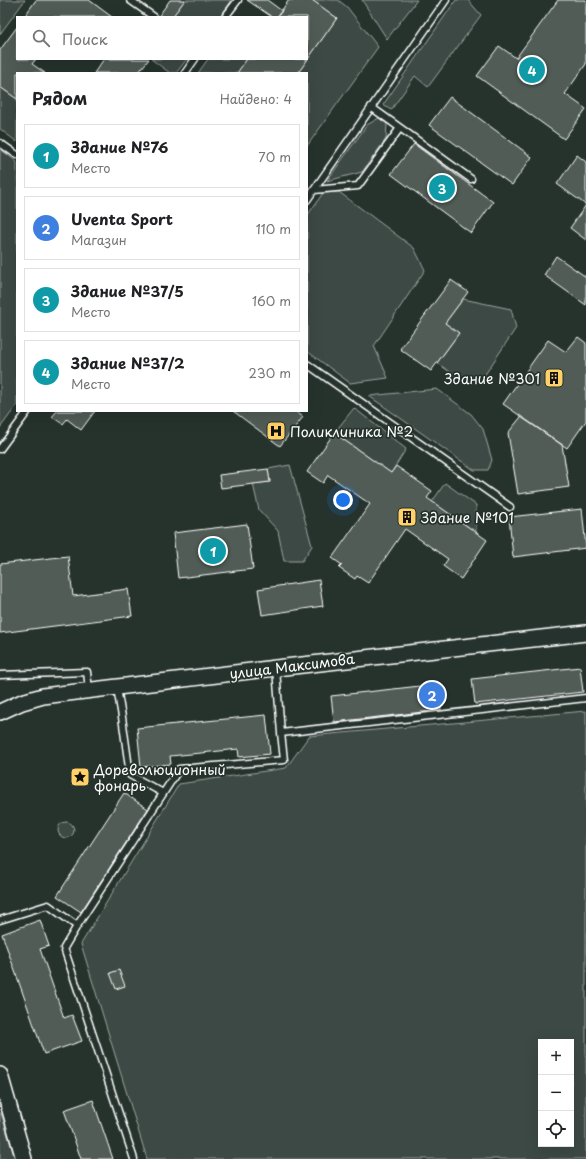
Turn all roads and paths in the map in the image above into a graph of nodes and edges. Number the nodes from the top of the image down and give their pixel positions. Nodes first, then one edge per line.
1 (130, 0) edge
2 (238, 0) edge
3 (446, 0) edge
4 (153, 16) edge
5 (227, 16) edge
6 (194, 60) edge
7 (186, 72) edge
8 (372, 107) junction
9 (400, 128) junction
10 (0, 142) edge
11 (16, 154) edge
12 (470, 179) dead end
13 (314, 190) junction
14 (308, 199) edge
15 (308, 365) edge
16 (27, 412) edge
17 (0, 449) edge
18 (510, 507) dead end
19 (586, 633) edge
20 (276, 668) junction
21 (0, 675) edge
22 (117, 688) junction
23 (89, 691) junction
24 (586, 698) edge
25 (0, 712) edge
26 (281, 733) junction
27 (163, 793) junction
28 (0, 920) edge
29 (77, 926) junction
30 (0, 1075) edge
31 (24, 1159) edge
32 (134, 1159) edge

1 - 4 lane
2 - 5 lane
3 - 8 lane
6 - 7 lane
8 - 9 lane
8 - 13 lane
9 - 12 lane
9 - 13 lane
10 - 11 lane
13 - 14 lane
15 - 18 lane
16 - 17 lane
19 - 20 street, улица Максимова
20 - 22 street, улица Максимова
20 - 26 lane
21 - 23 lane
22 - 23 street, улица Максимова
22 - 27 lane
23 - 25 street, улица Максимова
24 - 26 lane
26 - 27 lane
27 - 29 lane
28 - 29 lane
29 - 32 lane
30 - 31 street

